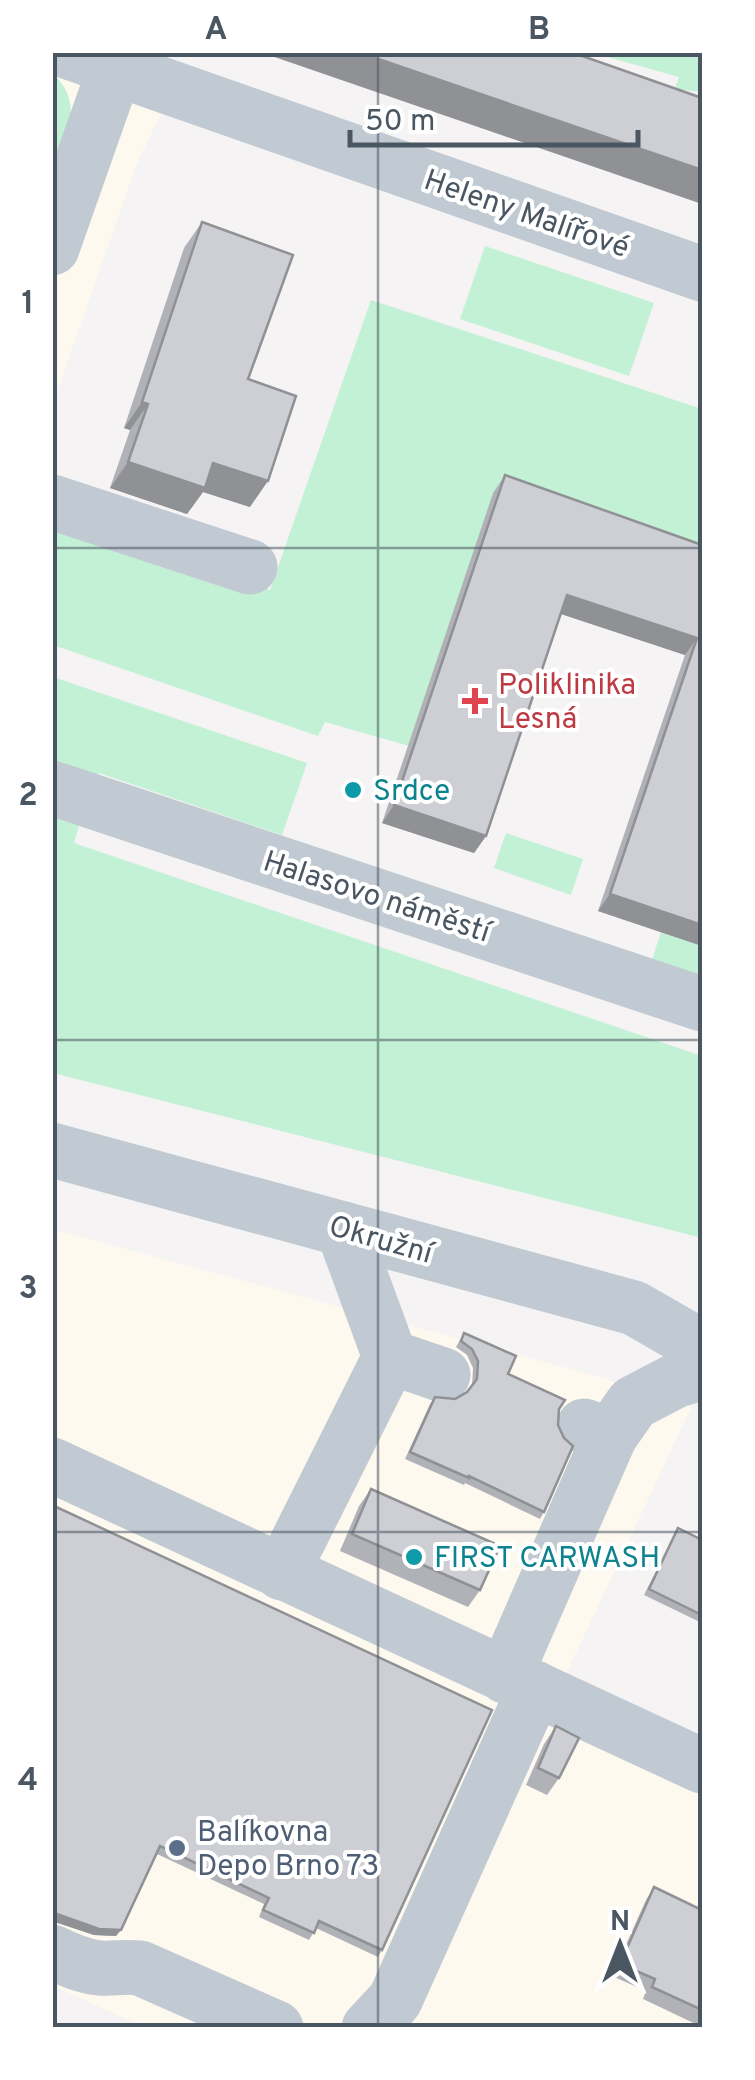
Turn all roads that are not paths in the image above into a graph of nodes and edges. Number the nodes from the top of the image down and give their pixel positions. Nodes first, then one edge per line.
1 (91, 61) edge
2 (55, 236) edge
3 (702, 274) edge
4 (52, 502) edge
5 (250, 567) dead end
6 (52, 788) edge
7 (702, 1004) edge
8 (52, 1150) edge
9 (343, 1228) junction
10 (634, 1308) junction
11 (702, 1315) edge
12 (702, 1346) edge
13 (390, 1358) junction
14 (702, 1374) edge
15 (443, 1375) dead end
16 (52, 1465) edge
17 (282, 1573) junction
18 (520, 1682) junction
19 (702, 1766) edge
20 (52, 1952) edge
21 (276, 2028) edge
22 (369, 2028) edge

1 - 2 street
1 - 3 street, Heleny Malířové
4 - 5 street
6 - 7 street, Halasovo náměstí
8 - 9 street, Okružní
9 - 10 street, Okružní
9 - 13 street
10 - 11 street
10 - 12 street, Okružní
13 - 15 street
13 - 17 street
14 - 18 street
16 - 17 street
17 - 18 street
18 - 19 street
18 - 22 street
20 - 21 street

